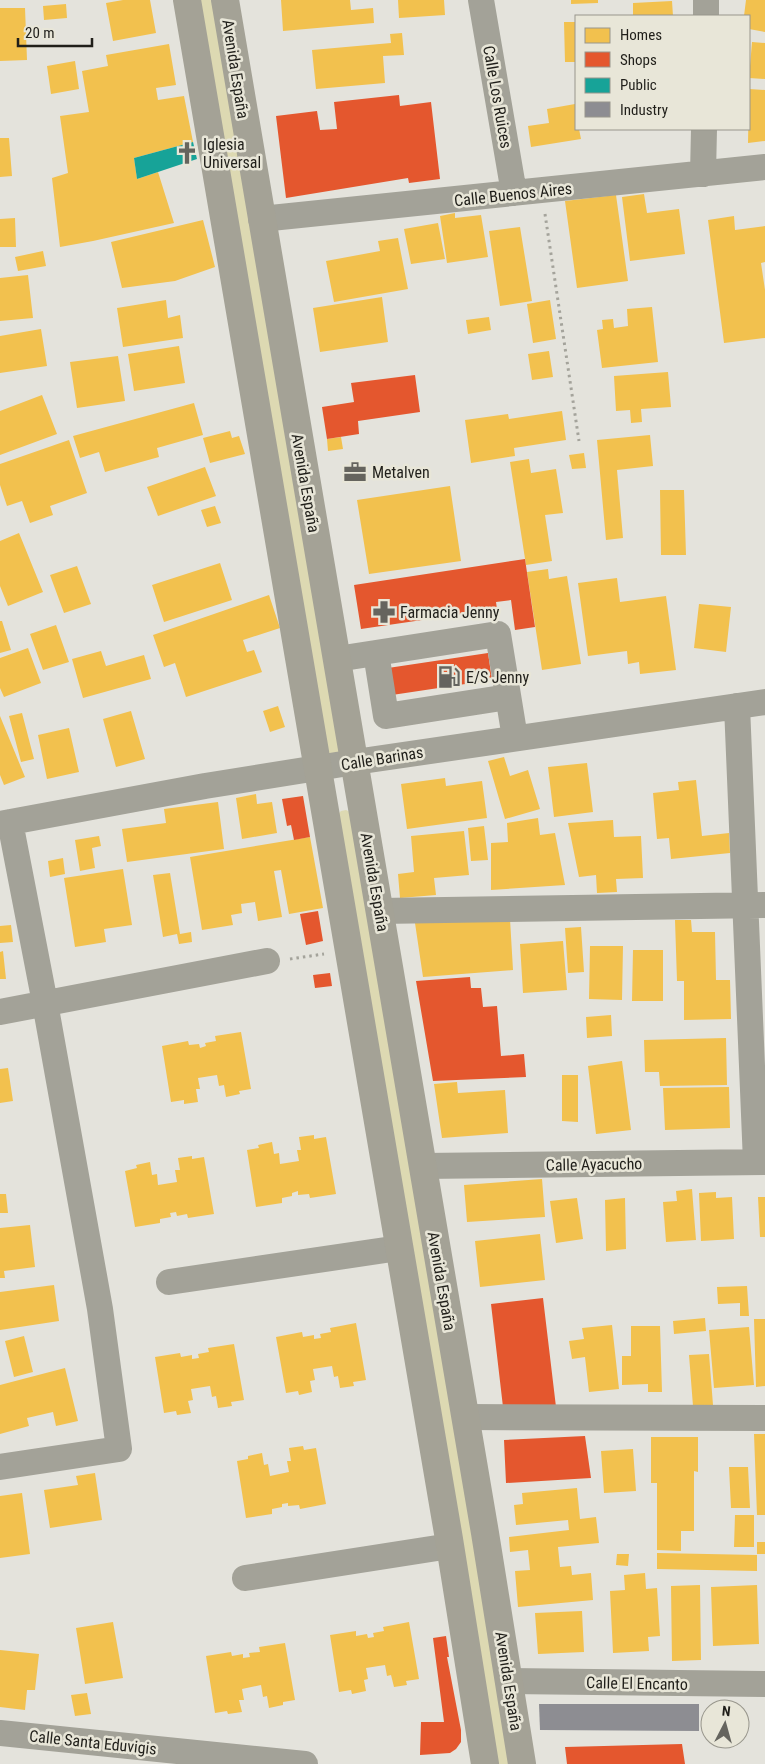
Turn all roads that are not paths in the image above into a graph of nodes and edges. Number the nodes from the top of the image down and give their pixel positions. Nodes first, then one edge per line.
1 (187, 0) edge
2 (224, 0) edge
3 (481, 0) edge
4 (706, 0) edge
5 (706, 15) edge
6 (704, 130) edge
7 (765, 167) edge
8 (703, 174) junction
9 (514, 193) junction
10 (261, 220) junction
11 (376, 653) junction
12 (337, 659) junction
13 (508, 697) junction
14 (765, 702) edge
15 (737, 706) junction
16 (425, 710) junction
17 (515, 738) junction
18 (410, 753) junction
19 (354, 762) junction
20 (318, 768) junction
21 (5, 823) edge
22 (755, 905) edge
23 (380, 911) junction
24 (267, 962) road end
25 (45, 1003) junction
26 (0, 1012) edge
27 (760, 1162) edge
28 (423, 1166) junction
29 (400, 1248) junction
30 (169, 1282) dead end
31 (466, 1417) junction
32 (765, 1418) edge
33 (0, 1467) edge
34 (450, 1546) junction
35 (245, 1578) dead end
36 (509, 1681) junction
37 (765, 1684) edge
38 (0, 1733) edge
39 (305, 1764) edge
40 (485, 1764) edge
41 (522, 1764) edge

1 - 20 main road
2 - 10 main road, Avenida España
3 - 9 street, Calle Los Ruices
4 - 5 street
6 - 8 street
7 - 8 street, Calle Buenos Aires
8 - 9 street, Calle Buenos Aires
9 - 10 street, Calle Buenos Aires
10 - 12 main road, Avenida España
11 - 12 street
11 - 13 street
11 - 16 street
12 - 19 main road, Avenida España
13 - 16 street
13 - 17 street
14 - 15 street, Calle Barinas
15 - 17 street, Calle Barinas
15 - 22 street
16 - 18 street
17 - 18 street, Calle Barinas
18 - 19 street, Calle Barinas
19 - 20 street, Calle Barinas
19 - 23 main road, Avenida España
20 - 21 street, Calle Barinas
20 - 29 main road
21 - 25 street
22 - 23 street
22 - 27 street
23 - 28 main road, Avenida España
24 - 25 street
25 - 26 street
25 - 33 street
27 - 28 street, Calle Ayacucho
28 - 31 main road, Avenida España
29 - 30 street
29 - 34 main road
31 - 32 street
31 - 36 main road, Avenida España
34 - 35 street
34 - 40 main road
36 - 37 street, Calle El Encanto
36 - 41 main road, Avenida España
38 - 39 street, Calle Santa Eduvigis

